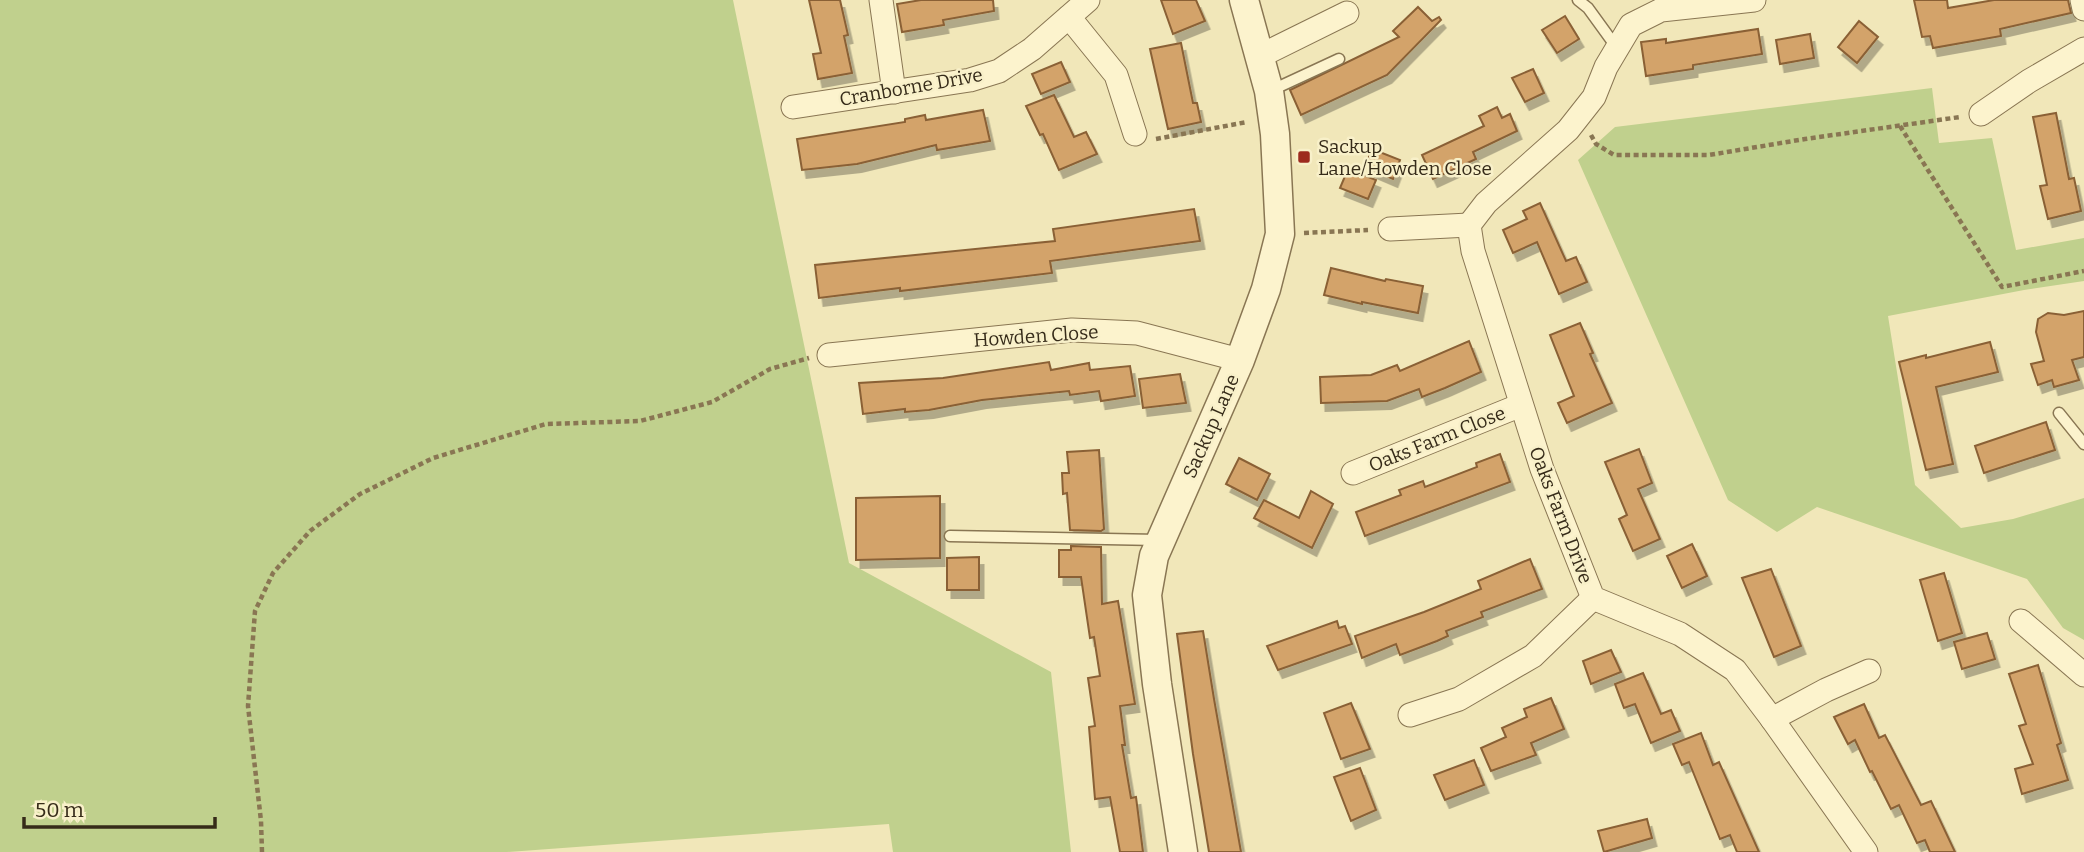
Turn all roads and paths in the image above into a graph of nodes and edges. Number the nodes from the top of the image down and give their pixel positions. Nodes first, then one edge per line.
1 (880, 0) edge
2 (1088, 0) edge
3 (1244, 0) edge
4 (1578, 0) edge
5 (1754, 0) edge
6 (2082, 0) edge
7 (2084, 9) edge
8 (1347, 13) dead end
9 (1069, 17) junction
10 (1617, 48) junction
11 (2084, 50) edge
12 (1260, 56) junction
13 (1339, 59) dead end
14 (894, 92) junction
15 (1271, 104) junction
16 (793, 107) dead end
17 (1981, 114) joint
18 (1579, 116) junction
19 (1899, 126) junction
20 (1135, 134) joint
21 (1468, 225) junction
22 (1390, 229) joint
23 (1280, 234) junction
24 (2084, 271) edge
25 (830, 355) joint
26 (1240, 360) junction
27 (1521, 405) junction
28 (2059, 413) dead end
29 (2084, 444) edge
30 (1353, 473) dead end
31 (950, 536) dead end
32 (1160, 541) junction
33 (1593, 598) junction
34 (2021, 621) dead end
35 (1869, 671) dead end
36 (2084, 675) edge
37 (1410, 715) dead end
38 (1772, 719) junction
39 (262, 852) edge
40 (1183, 852) edge
41 (1866, 852) edge

1 - 14 street
2 - 9 street, Cranborne Drive
3 - 12 street, Sackup Lane
4 - 10 lane
5 - 10 street
6 - 7 street
8 - 12 street
9 - 14 street, Cranborne Drive
9 - 20 street
10 - 18 street
11 - 17 street
12 - 15 street, Sackup Lane
13 - 15 lane
14 - 16 street, Cranborne Drive
15 - 20 path
15 - 23 street, Sackup Lane
17 - 19 path
18 - 19 path
18 - 21 street
19 - 24 path
21 - 22 street
21 - 27 street, Oaks Farm Drive
22 - 23 path
23 - 26 street, Sackup Lane
25 - 26 street, Howden Close
25 - 39 path
26 - 32 street, Sackup Lane
27 - 30 street, Oaks Farm Close
27 - 33 street, Oaks Farm Drive
28 - 29 lane
31 - 32 lane
32 - 40 street, Sackup Lane
33 - 37 street
33 - 38 street, Oaks Farm Drive
34 - 36 street
35 - 38 street
38 - 41 street, Oaks Farm Drive

